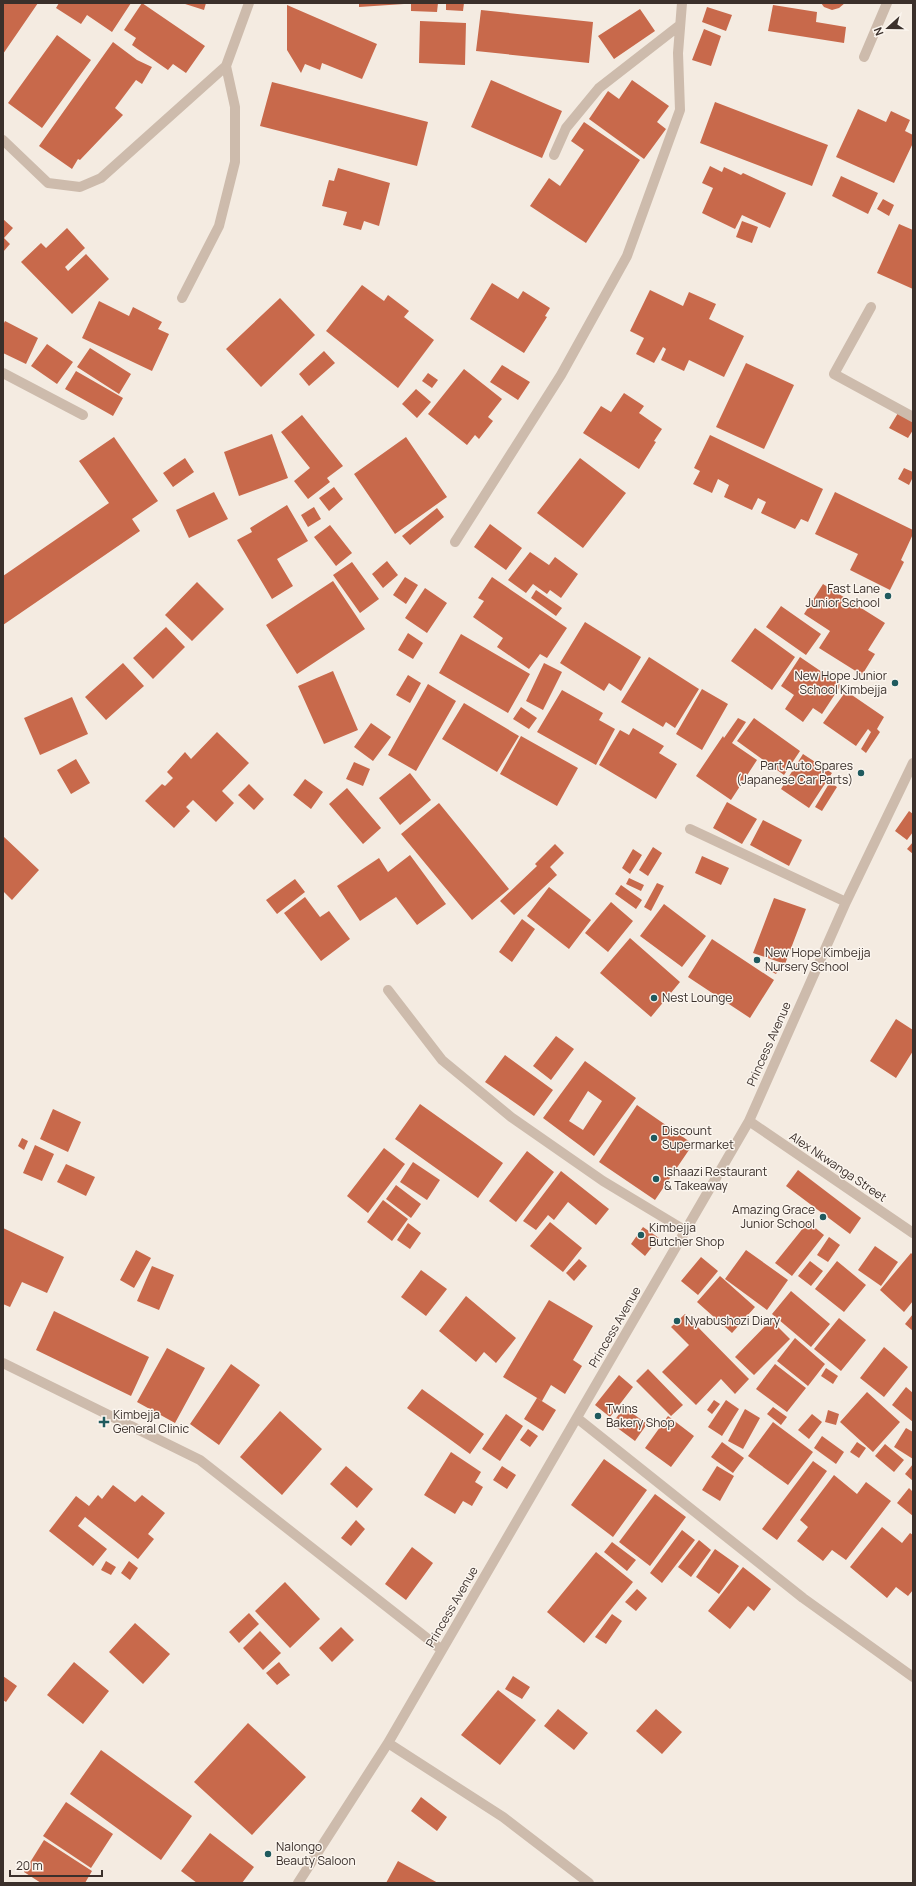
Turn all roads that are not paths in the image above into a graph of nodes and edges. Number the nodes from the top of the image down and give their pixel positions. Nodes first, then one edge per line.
1 (248, 3) edge
2 (682, 3) edge
3 (888, 3) edge
4 (680, 25) junction
5 (864, 56) dead end
6 (226, 66) junction
7 (3, 140) edge
8 (554, 155) dead end
9 (182, 298) dead end
10 (871, 307) dead end
11 (3, 373) edge
12 (83, 414) dead end
13 (913, 416) edge
14 (455, 542) dead end
15 (913, 763) edge
16 (690, 829) dead end
17 (846, 902) junction
18 (388, 990) dead end
19 (749, 1122) junction
20 (686, 1231) junction
21 (913, 1233) edge
22 (3, 1363) edge
23 (577, 1418) junction
24 (442, 1650) junction
25 (913, 1677) edge
26 (388, 1743) junction
27 (298, 1883) edge
28 (588, 1883) edge

1 - 6 street
2 - 4 street
3 - 5 street
4 - 8 street
4 - 14 street
6 - 7 street
6 - 9 street
10 - 13 street
11 - 12 street
15 - 17 street, Princess Avenue
16 - 17 street
17 - 19 street, Princess Avenue
18 - 20 street
19 - 20 street, Princess Avenue
19 - 21 street, Alex Nkwanga Street
20 - 23 street, Princess Avenue
22 - 24 street
23 - 24 street, Princess Avenue
23 - 25 street
24 - 26 street, Princess Avenue
26 - 27 street, Princess Avenue
26 - 28 street

